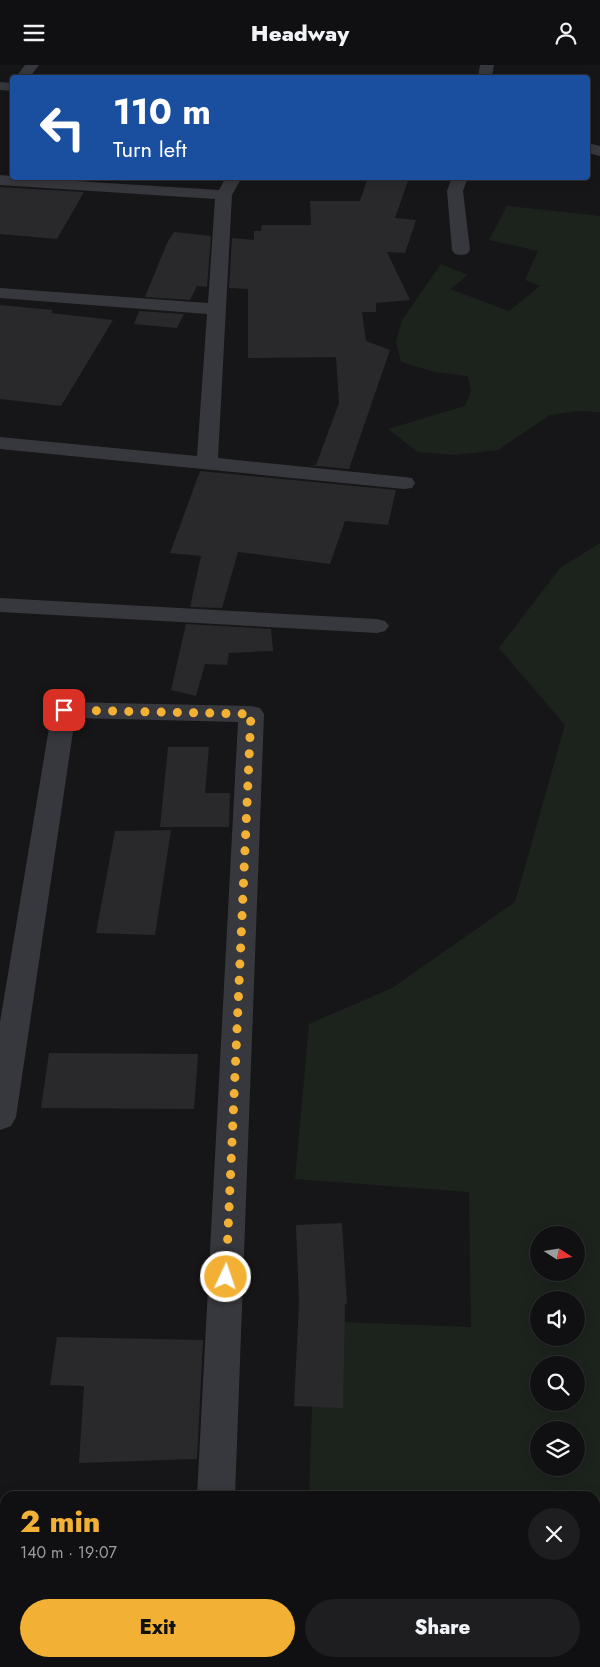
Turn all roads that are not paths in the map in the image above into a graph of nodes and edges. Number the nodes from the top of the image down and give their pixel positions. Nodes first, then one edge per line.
1 (0, 180) edge
2 (232, 180) edge
3 (459, 180) edge
4 (224, 195) junction
5 (461, 250) dead end
6 (0, 293) edge
7 (217, 309) junction
8 (0, 443) edge
9 (207, 463) junction
10 (404, 483) dead end
11 (0, 605) edge
12 (377, 626) dead end
13 (1, 1106) edge
14 (216, 1491) edge

1 - 4 street
2 - 4 street
3 - 5 street
4 - 7 street
6 - 7 street
7 - 9 street
8 - 9 street
9 - 10 street
11 - 12 street
13 - 14 street

